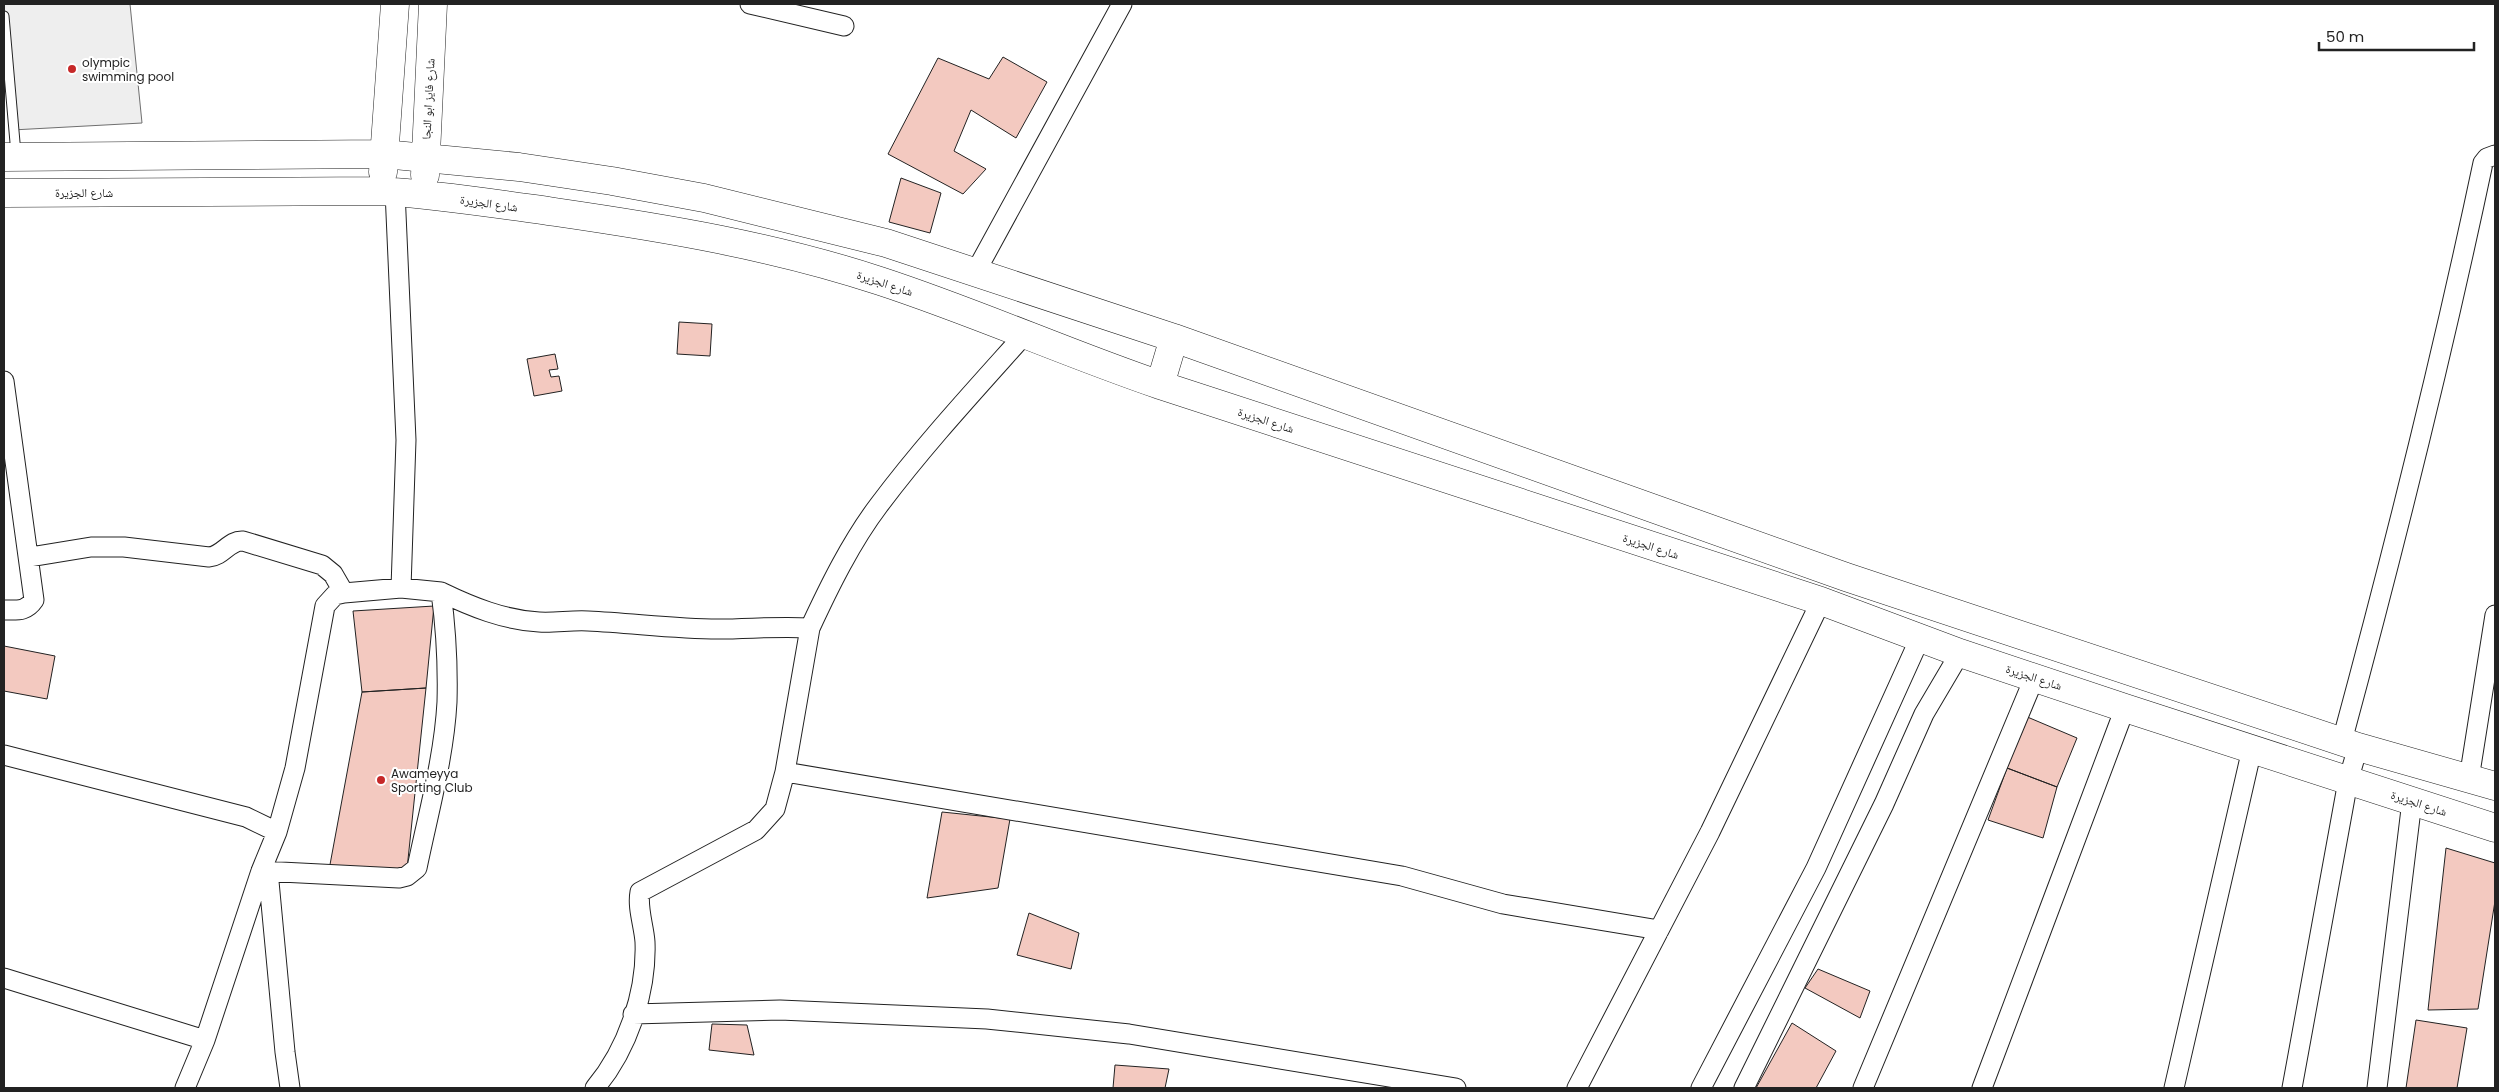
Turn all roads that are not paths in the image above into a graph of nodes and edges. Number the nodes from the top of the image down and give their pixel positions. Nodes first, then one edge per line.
1 (395, 4) edge
2 (433, 4) edge
3 (750, 4) edge
4 (1122, 4) edge
5 (4, 16) edge
6 (844, 26) dead end
7 (384, 154) junction
8 (2495, 155) edge
9 (10, 157) edge
10 (425, 157) junction
11 (389, 191) junction
12 (4, 193) edge
13 (424, 194) junction
14 (976, 273) junction
15 (1025, 334) junction
16 (1174, 338) junction
17 (4, 382) edge
18 (1160, 386) junction
19 (30, 557) junction
20 (1813, 565) junction
21 (1846, 577) junction
22 (401, 588) junction
23 (441, 592) junction
24 (344, 593) junction
25 (1819, 601) junction
26 (4, 610) edge
27 (2495, 615) edge
28 (810, 628) junction
29 (1920, 638) junction
30 (1960, 653) junction
31 (2035, 676) junction
32 (2125, 708) junction
33 (2350, 744) junction
34 (2252, 749) junction
35 (4, 755) edge
36 (785, 772) junction
37 (2469, 779) junction
38 (2348, 781) junction
39 (2495, 786) edge
40 (2412, 801) junction
41 (2495, 828) edge
42 (277, 832) junction
43 (265, 871) junction
44 (1660, 930) junction
45 (4, 978) edge
46 (633, 1014) junction
47 (205, 1040) junction
48 (185, 1088) edge
49 (290, 1088) edge
50 (594, 1088) edge
51 (1456, 1088) edge
52 (1577, 1088) edge
53 (1702, 1088) edge
54 (1744, 1088) edge
55 (1863, 1088) edge
56 (1982, 1088) edge
57 (2174, 1088) edge
58 (2292, 1088) edge
59 (2377, 1088) edge

1 - 7 main road
2 - 10 main road, شارع فايز ابو النجا
3 - 6 street
4 - 14 street
5 - 9 lane
7 - 9 main road
7 - 10 main road
7 - 11 main road
8 - 33 street
10 - 13 main road, شارع فايز ابو النجا
10 - 14 main road
11 - 12 main road, شارع الجزيرة
11 - 13 main road, شارع الجزيرة
11 - 22 street
13 - 15 main road, شارع الجزيرة
14 - 16 main road
15 - 18 main road, شارع الجزيرة
15 - 28 street
16 - 18 main road
16 - 20 main road
17 - 19 street
18 - 25 main road, شارع الجزيرة
19 - 24 street
19 - 26 street
20 - 21 main road
20 - 25 main road
21 - 25 main road
21 - 33 main road
22 - 23 street
22 - 24 street
23 - 28 street
23 - 43 street
24 - 42 street
25 - 29 main road, شارع الجزيرة
25 - 44 street
27 - 37 street
28 - 36 street
29 - 30 main road, شارع الجزيرة
29 - 53 street
30 - 31 main road, شارع الجزيرة
30 - 54 street
31 - 32 main road, شارع الجزيرة
31 - 55 street
32 - 34 main road, شارع الجزيرة
32 - 56 street
33 - 37 main road
33 - 38 street
34 - 38 main road, شارع الجزيرة
34 - 57 street
35 - 42 street
36 - 44 street
36 - 46 street
37 - 39 main road
38 - 40 main road, شارع الجزيرة
38 - 58 street
40 - 41 main road, شارع الجزيرة
40 - 59 street
42 - 43 street
43 - 47 street
43 - 49 street
44 - 52 street
45 - 47 street
46 - 50 street
46 - 51 street
47 - 48 street

